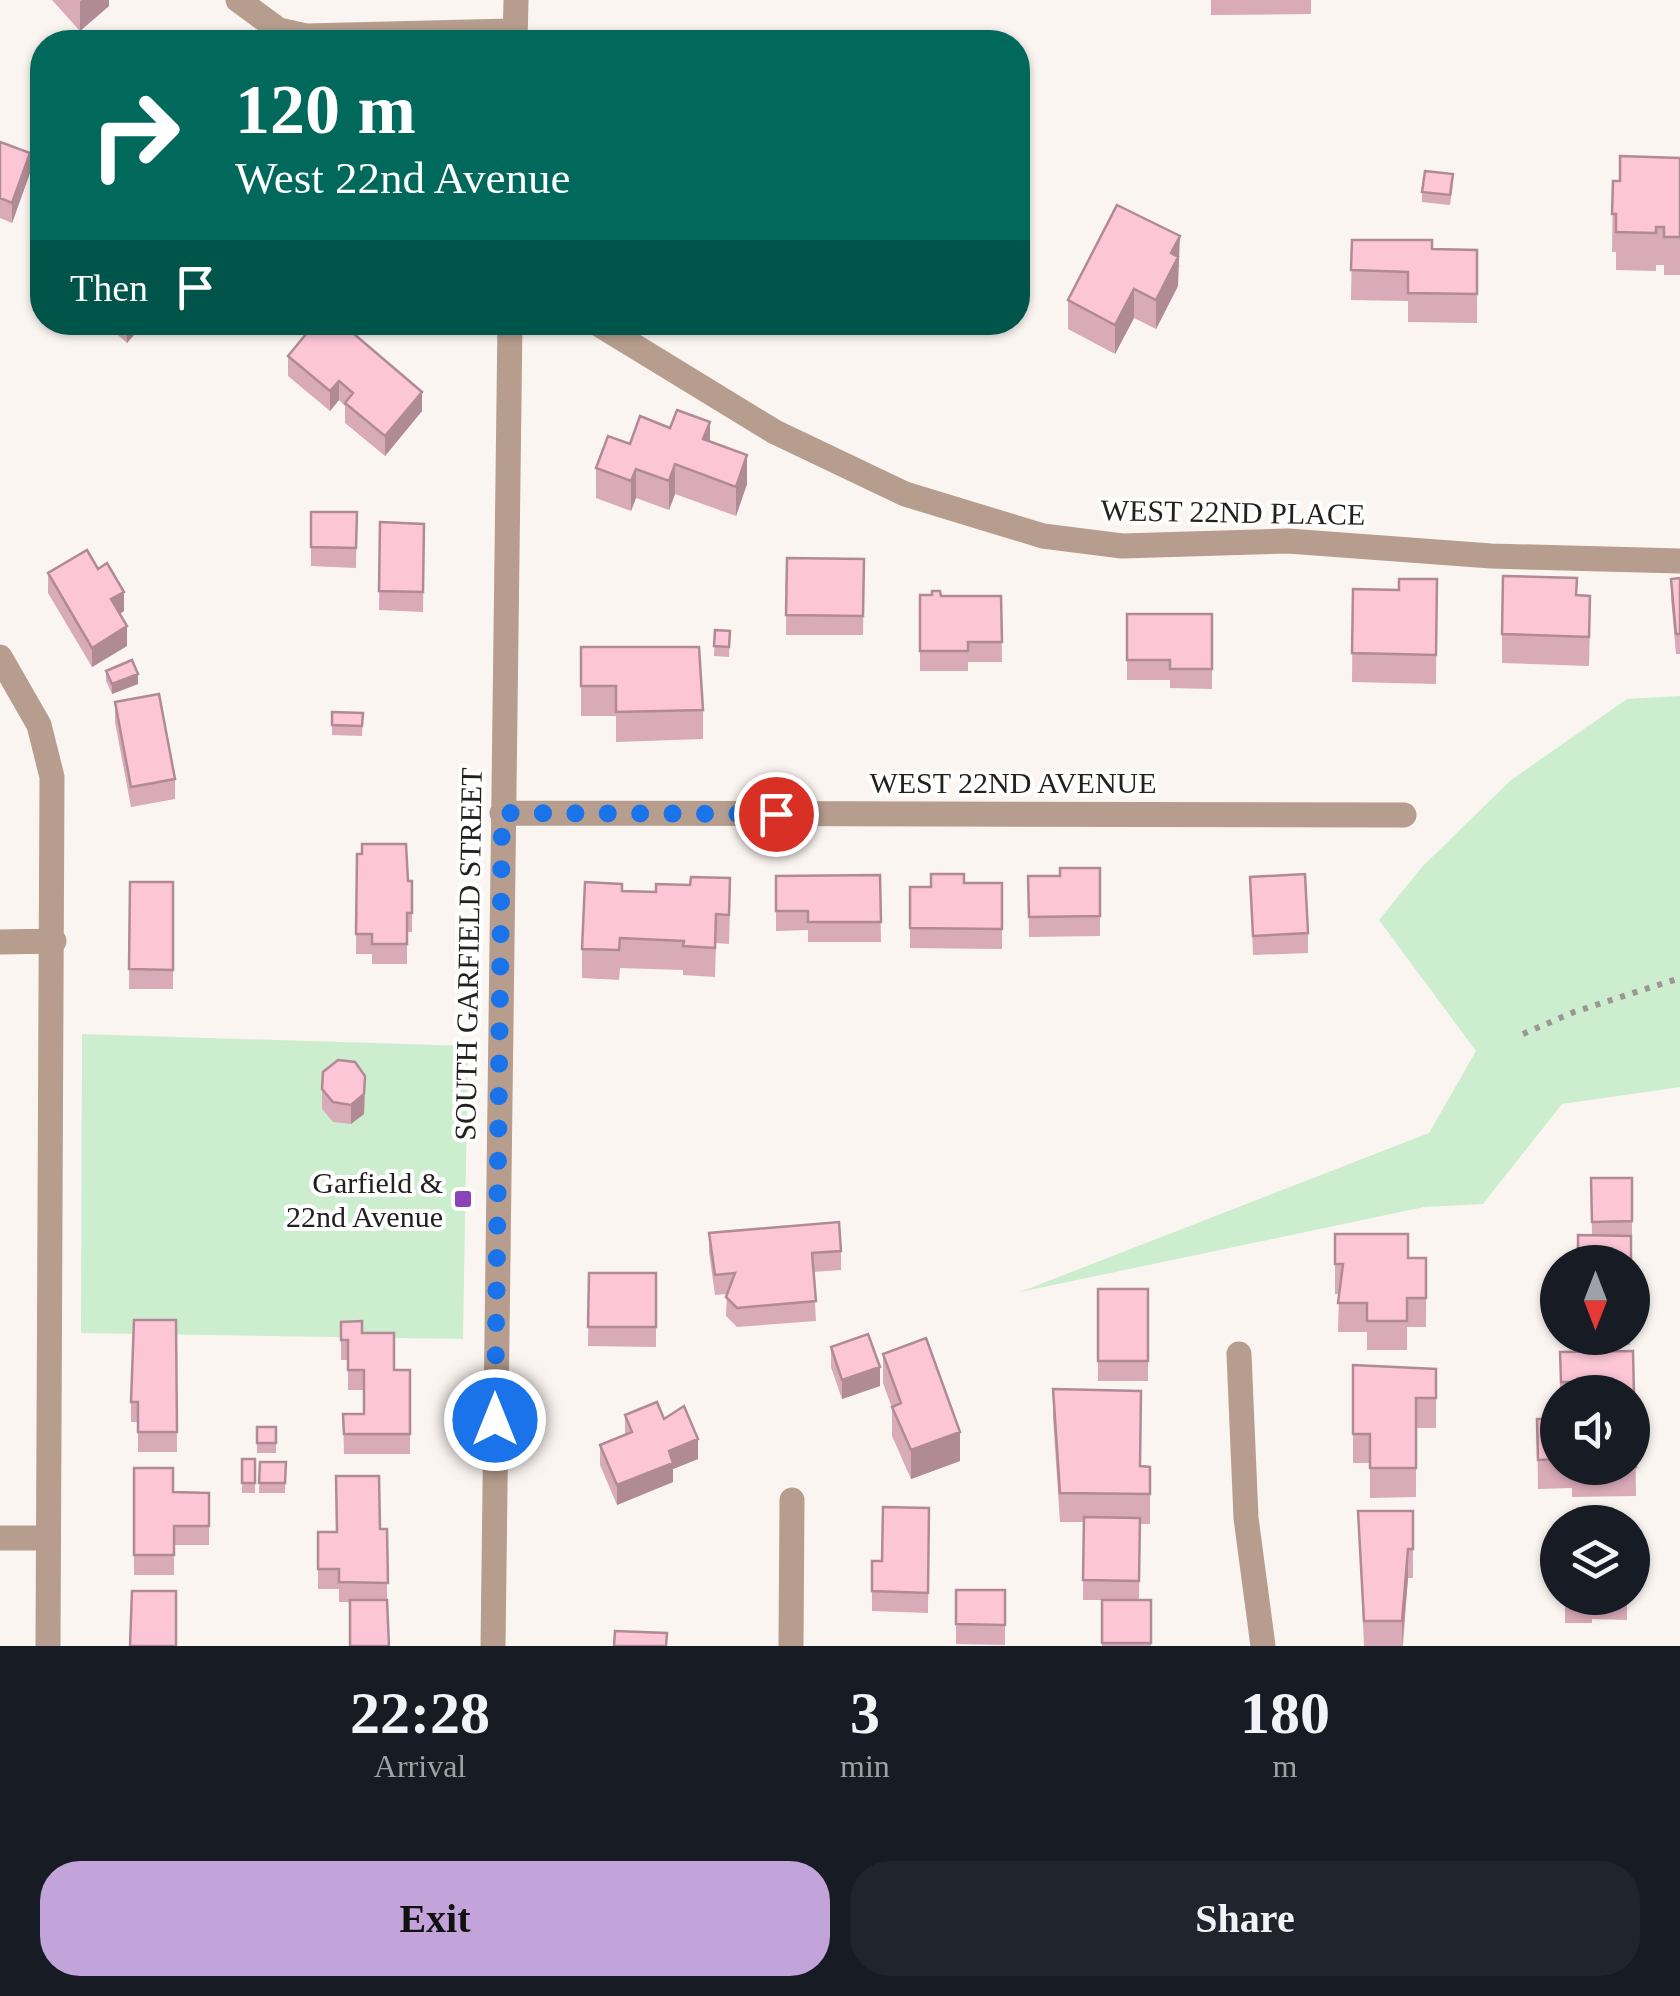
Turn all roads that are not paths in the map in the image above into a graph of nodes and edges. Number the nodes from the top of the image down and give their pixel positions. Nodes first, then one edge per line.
1 (238, 0) edge
2 (516, 0) edge
3 (279, 30) edge
4 (515, 30) edge
5 (510, 335) edge
6 (616, 335) edge
7 (1680, 560) edge
8 (0, 657) edge
9 (502, 813) junction
10 (1404, 815) dead end
11 (54, 941) junction
12 (0, 942) edge
13 (1239, 1354) dead end
14 (792, 1500) dead end
15 (0, 1538) edge
16 (48, 1538) junction
17 (48, 1646) edge
18 (493, 1646) edge
19 (791, 1646) edge
20 (1263, 1646) edge

1 - 3 street
2 - 4 street
5 - 9 street, SOUTH GARFIELD STREET
6 - 7 street, WEST 22ND PLACE
8 - 11 street
9 - 10 street, WEST 22ND AVENUE
9 - 18 street, SOUTH GARFIELD STREET
11 - 12 street
11 - 16 street
13 - 20 street
14 - 19 street
15 - 16 street
16 - 17 street

